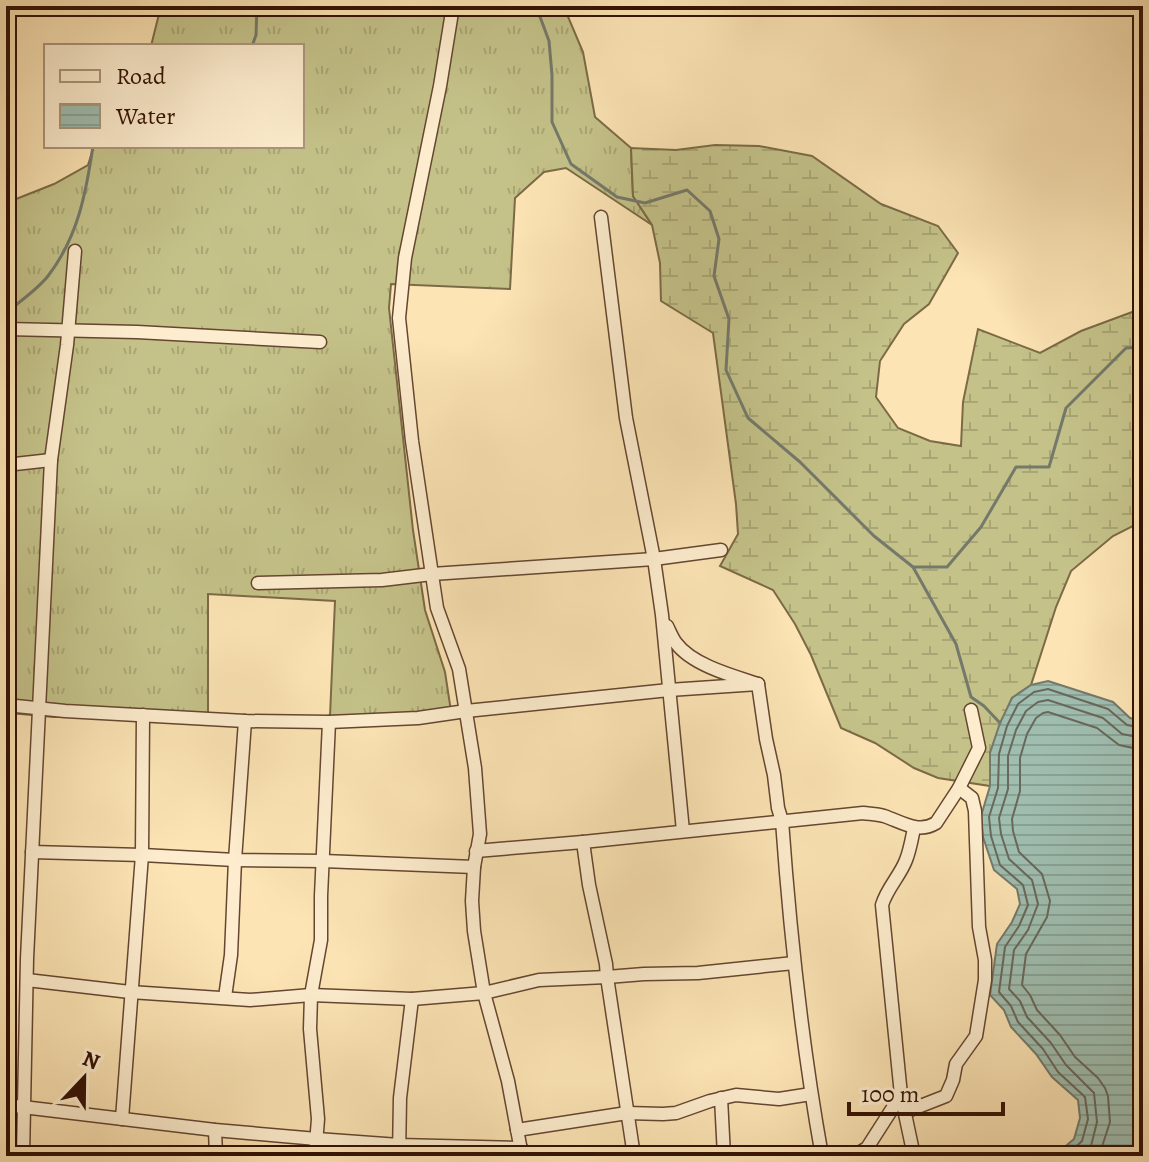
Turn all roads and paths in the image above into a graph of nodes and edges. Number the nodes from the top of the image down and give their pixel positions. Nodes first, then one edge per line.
1 (453, 6) edge
2 (601, 217) dead end
3 (75, 251) dead end
4 (6, 329) edge
5 (68, 331) junction
6 (320, 342) dead end
7 (51, 460) junction
8 (6, 465) edge
9 (721, 550) dead end
10 (654, 559) junction
11 (432, 574) junction
12 (258, 583) dead end
13 (662, 615) junction
14 (758, 684) junction
15 (669, 690) junction
16 (6, 705) edge
17 (40, 708) junction
18 (971, 710) dead end
19 (466, 711) junction
20 (143, 715) junction
21 (245, 721) junction
22 (329, 722) junction
23 (959, 788) junction
24 (782, 821) junction
25 (914, 828) junction
26 (683, 831) junction
27 (583, 842) junction
28 (476, 851) junction
29 (32, 852) junction
30 (142, 855) junction
31 (235, 860) junction
32 (323, 861) junction
33 (474, 867) junction
34 (794, 963) junction
35 (607, 977) junction
36 (27, 980) junction
37 (130, 992) junction
38 (484, 993) junction
39 (311, 995) junction
40 (225, 997) junction
41 (412, 999) junction
42 (811, 1094) junction
43 (901, 1095) junction
44 (721, 1098) junction
45 (6, 1105) edge
46 (25, 1108) junction
47 (905, 1112) junction
48 (627, 1113) junction
49 (122, 1119) junction
50 (215, 1130) junction
51 (517, 1130) junction
52 (317, 1139) junction
53 (399, 1151) edge
54 (521, 1152) edge
55 (23, 1156) edge
56 (216, 1156) edge
57 (315, 1156) edge
58 (634, 1156) edge
59 (724, 1156) edge
60 (822, 1156) edge
61 (854, 1156) edge
62 (914, 1156) edge

1 - 11 street
2 - 10 street
3 - 5 street
4 - 5 street
5 - 6 street
5 - 7 street
7 - 8 street
7 - 17 street
9 - 10 street
10 - 11 street
10 - 13 street
11 - 12 street
11 - 19 street
13 - 14 street
13 - 15 street
14 - 15 street
14 - 24 street
15 - 19 street
15 - 26 street
16 - 17 street
17 - 20 street
17 - 29 street
18 - 23 street
19 - 22 street
19 - 28 street
20 - 21 street
20 - 30 street
21 - 22 street
21 - 31 street
22 - 32 street
23 - 25 street
23 - 47 street
24 - 25 street
24 - 26 street
24 - 34 street
25 - 43 street
26 - 27 street
27 - 28 street
27 - 35 street
28 - 33 street
29 - 30 street
29 - 36 street
30 - 31 street
30 - 37 street
31 - 32 street
31 - 40 street
32 - 33 street
32 - 39 street
33 - 38 street
34 - 35 street
34 - 42 street
35 - 38 street
35 - 48 street
36 - 37 street
36 - 46 street
37 - 40 street
37 - 49 street
38 - 41 street
38 - 51 street
39 - 40 street
39 - 41 street
39 - 52 street
41 - 53 street
42 - 44 street
42 - 60 street
43 - 47 street
43 - 61 street
44 - 48 street
44 - 59 street
45 - 46 street
46 - 49 street
46 - 55 street
47 - 62 street
48 - 51 street
48 - 58 street
49 - 50 street
50 - 52 street
50 - 56 street
51 - 54 street
52 - 53 street
52 - 57 street
53 - 54 street

